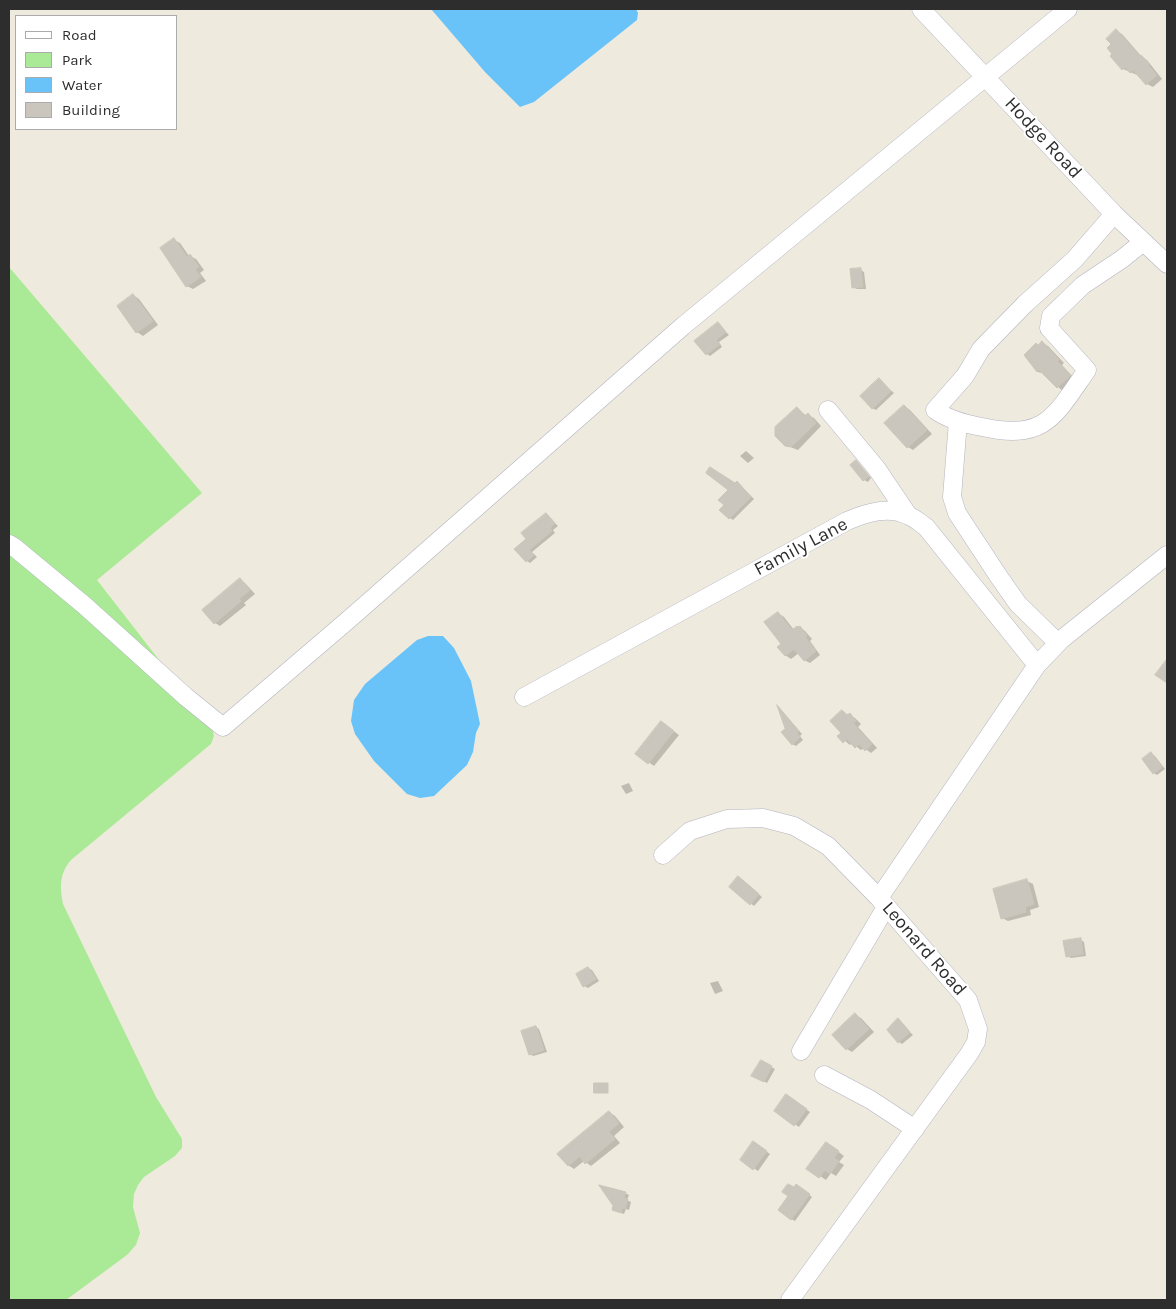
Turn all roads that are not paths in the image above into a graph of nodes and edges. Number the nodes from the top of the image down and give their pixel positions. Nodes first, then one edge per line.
1 (921, 9) edge
2 (1068, 9) edge
3 (986, 76) junction
4 (1114, 214) junction
5 (1144, 242) junction
6 (1167, 264) edge
7 (828, 410) dead end
8 (958, 422) junction
9 (908, 515) junction
10 (9, 544) edge
11 (1167, 555) edge
12 (1058, 644) junction
13 (1037, 665) junction
14 (524, 697) dead end
15 (664, 855) dead end
16 (883, 902) junction
17 (801, 1052) dead end
18 (824, 1075) dead end
19 (915, 1129) junction
20 (790, 1300) edge

1 - 3 street, Hodge Road
2 - 3 street
3 - 4 street, Hodge Road
3 - 10 street
4 - 5 street, Hodge Road
4 - 8 street
5 - 6 street, Hodge Road
5 - 8 street
7 - 9 street
8 - 12 street
9 - 13 street, Family Lane
9 - 14 street, Family Lane
11 - 12 street, Leonard Road
12 - 13 street, Leonard Road
13 - 16 street, Leonard Road
15 - 16 street
16 - 17 street
16 - 19 street, Leonard Road
18 - 19 street
19 - 20 street, Leonard Road

